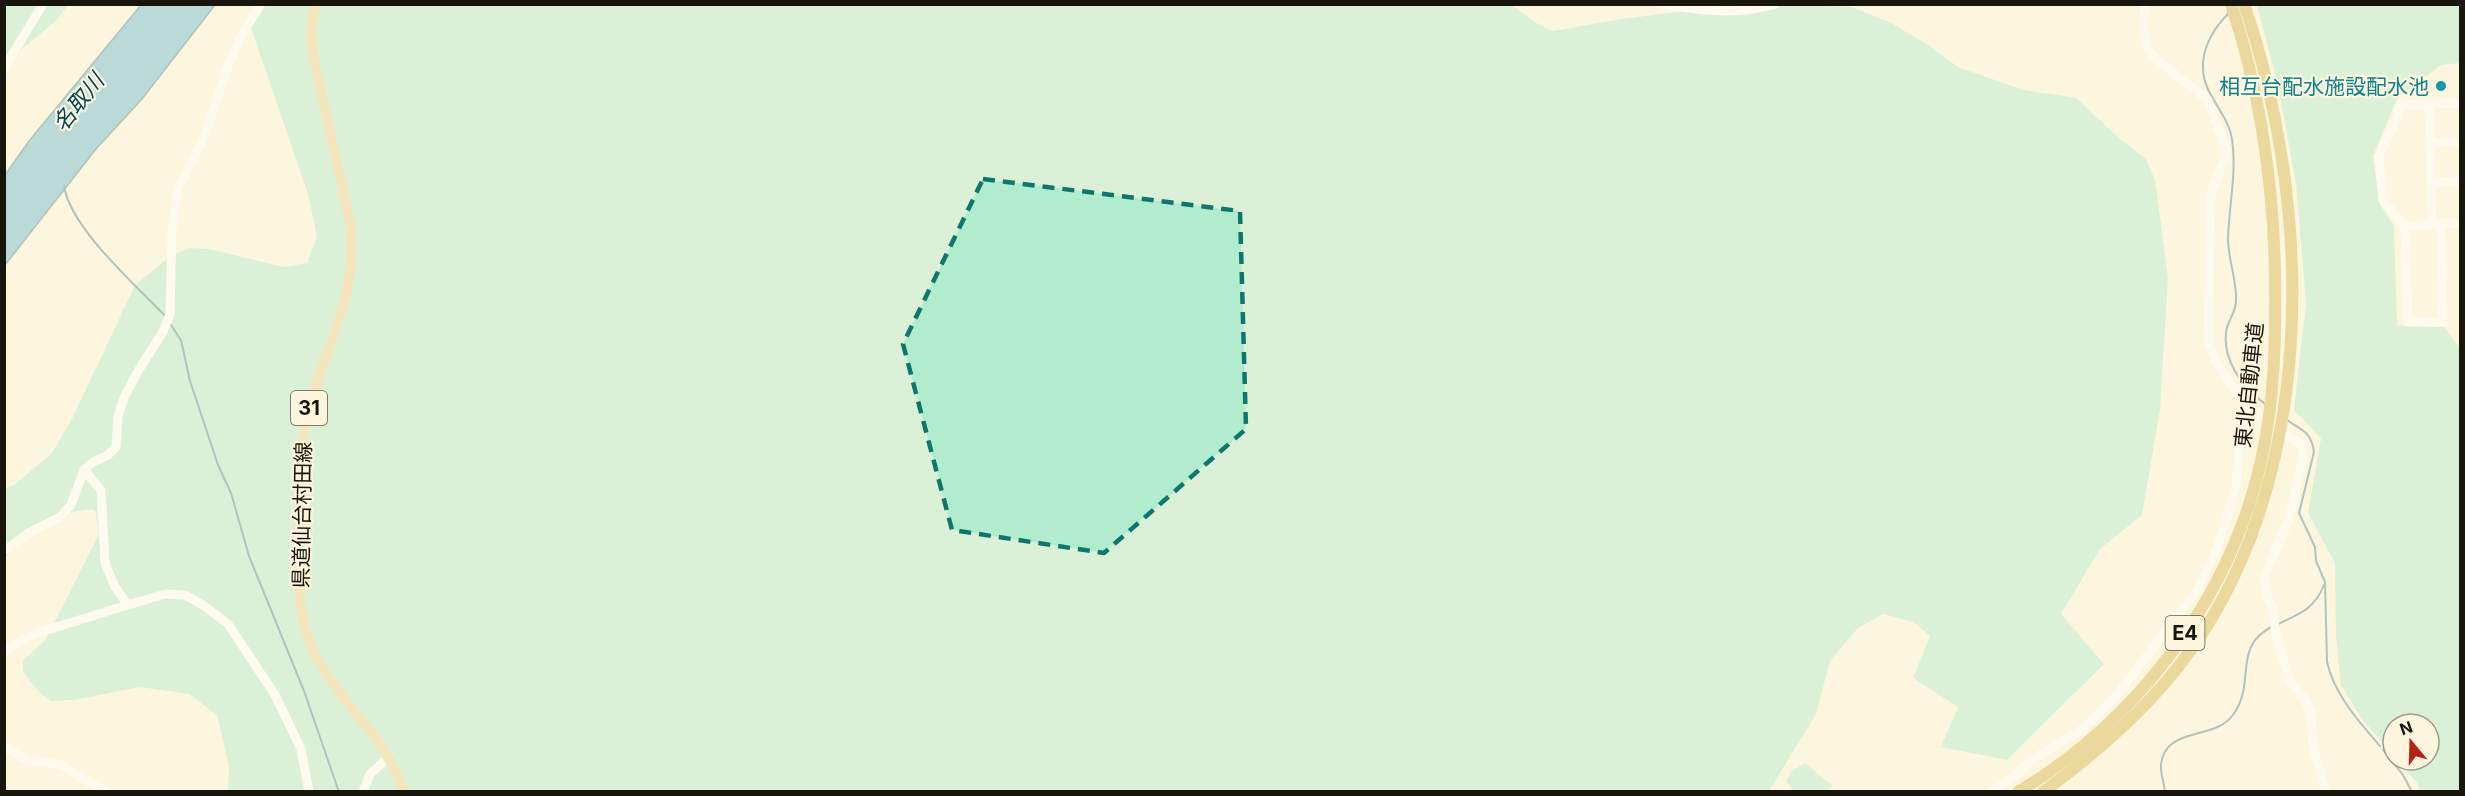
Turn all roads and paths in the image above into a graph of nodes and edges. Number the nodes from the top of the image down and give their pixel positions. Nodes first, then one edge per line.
1 (43, 4) edge
2 (261, 4) edge
3 (315, 4) edge
4 (1660, 4) edge
5 (1776, 4) edge
6 (2145, 4) edge
7 (2231, 4) edge
8 (2245, 7) edge
9 (4, 68) edge
10 (2460, 103) edge
11 (2429, 104) junction
12 (2460, 142) edge
13 (2430, 143) junction
14 (2460, 181) edge
15 (2431, 182) junction
16 (2460, 224) edge
17 (2436, 225) junction
18 (2405, 226) junction
19 (2269, 420) junction
20 (84, 470) junction
21 (4, 551) edge
22 (128, 605) junction
23 (4, 651) edge
24 (4, 747) edge
25 (388, 757) junction
26 (107, 792) edge
27 (309, 792) edge
28 (363, 792) edge
29 (403, 792) edge
30 (1990, 792) edge
31 (2018, 792) edge
32 (2043, 792) edge
33 (2326, 792) edge

1 - 9 street
2 - 20 street
3 - 25 main road, 県道仙台村田線 / 31
4 - 5 street
6 - 19 street
7 - 19 highway, 東北自動車道 / E4
8 - 19 highway, 東北自動車道 / E4
10 - 11 street
11 - 13 street
11 - 18 street
12 - 13 street
13 - 15 street
14 - 15 street
15 - 17 street
16 - 17 street
17 - 18 street
17 - 18 street
19 - 30 street
19 - 31 highway, 東北自動車道 / E4
19 - 32 highway, 東北自動車道 / E4
19 - 33 street
20 - 21 street
20 - 22 street
22 - 23 street
22 - 27 street
24 - 26 street
25 - 28 street
25 - 29 main road, 県道仙台村田線 / 31

